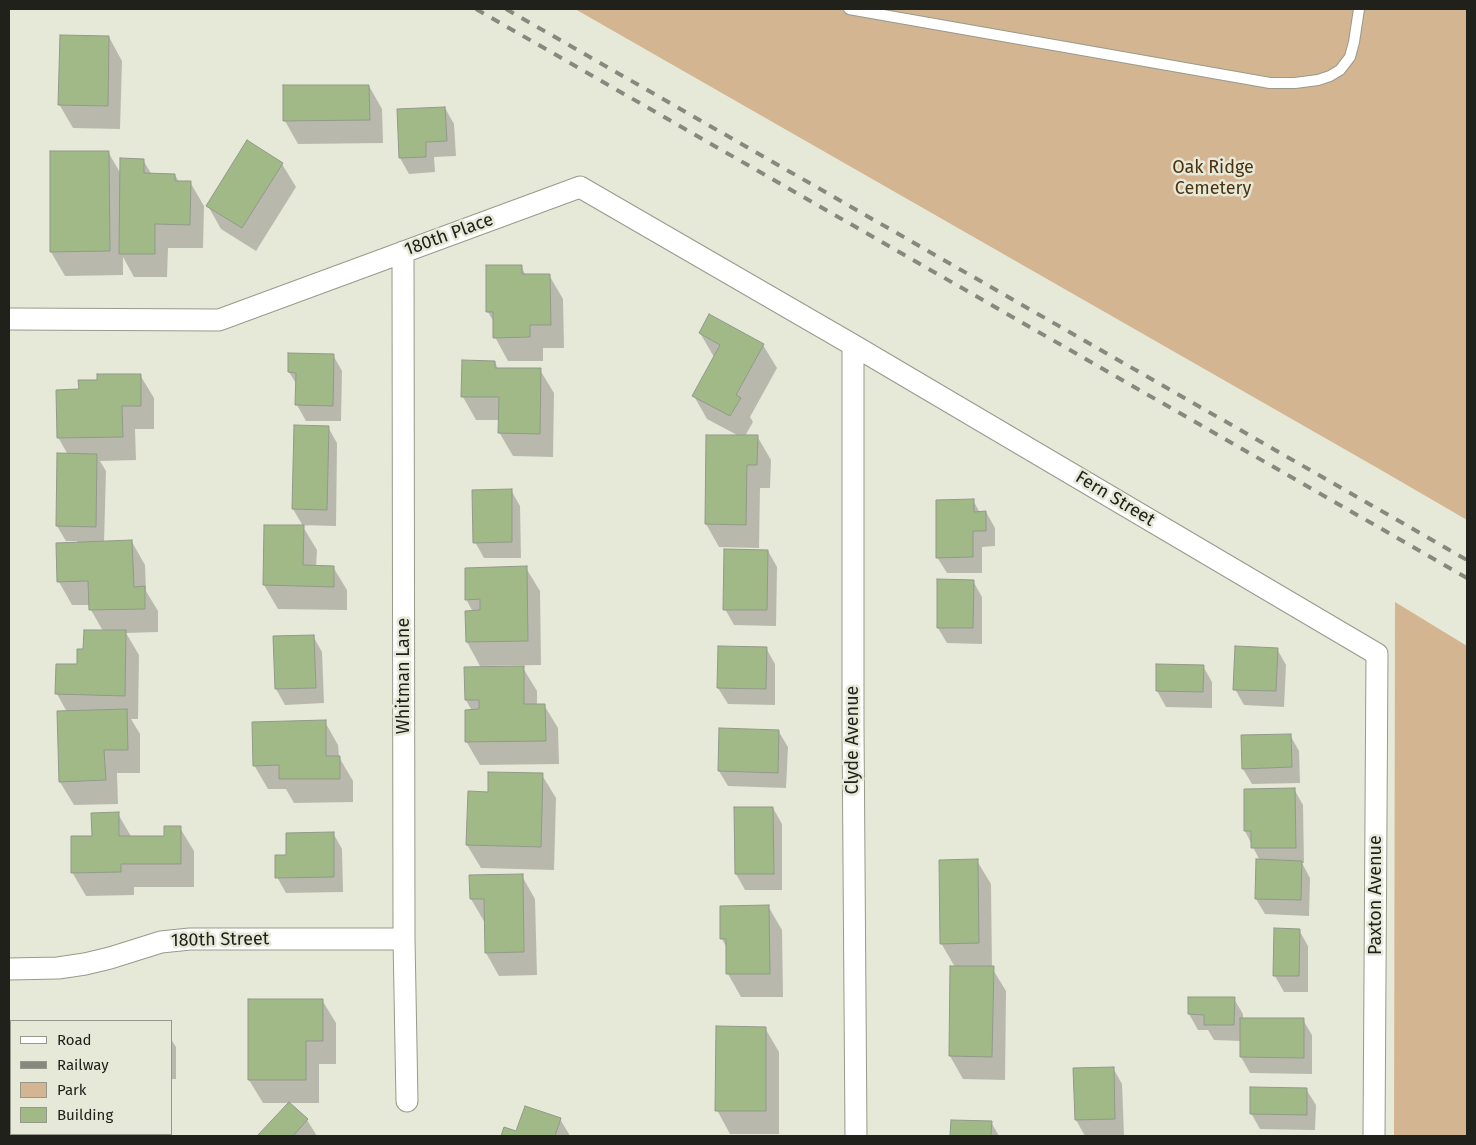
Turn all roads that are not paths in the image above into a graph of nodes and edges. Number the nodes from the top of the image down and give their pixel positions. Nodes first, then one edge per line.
1 (848, 9) edge
2 (1359, 9) edge
3 (403, 252) junction
4 (9, 319) edge
5 (853, 345) junction
6 (1377, 654) joint
7 (404, 939) junction
8 (9, 969) edge
9 (407, 1101) dead end
10 (856, 1136) edge
11 (1374, 1136) edge

1 - 2 lane
3 - 4 street, 180th Place
3 - 5 street, 180th Place
3 - 7 street, Whitman Lane
5 - 6 street, Fern Street
5 - 10 street, Clyde Avenue
6 - 11 street, Paxton Avenue
7 - 8 street, 180th Street
7 - 9 street, Whitman Lane

